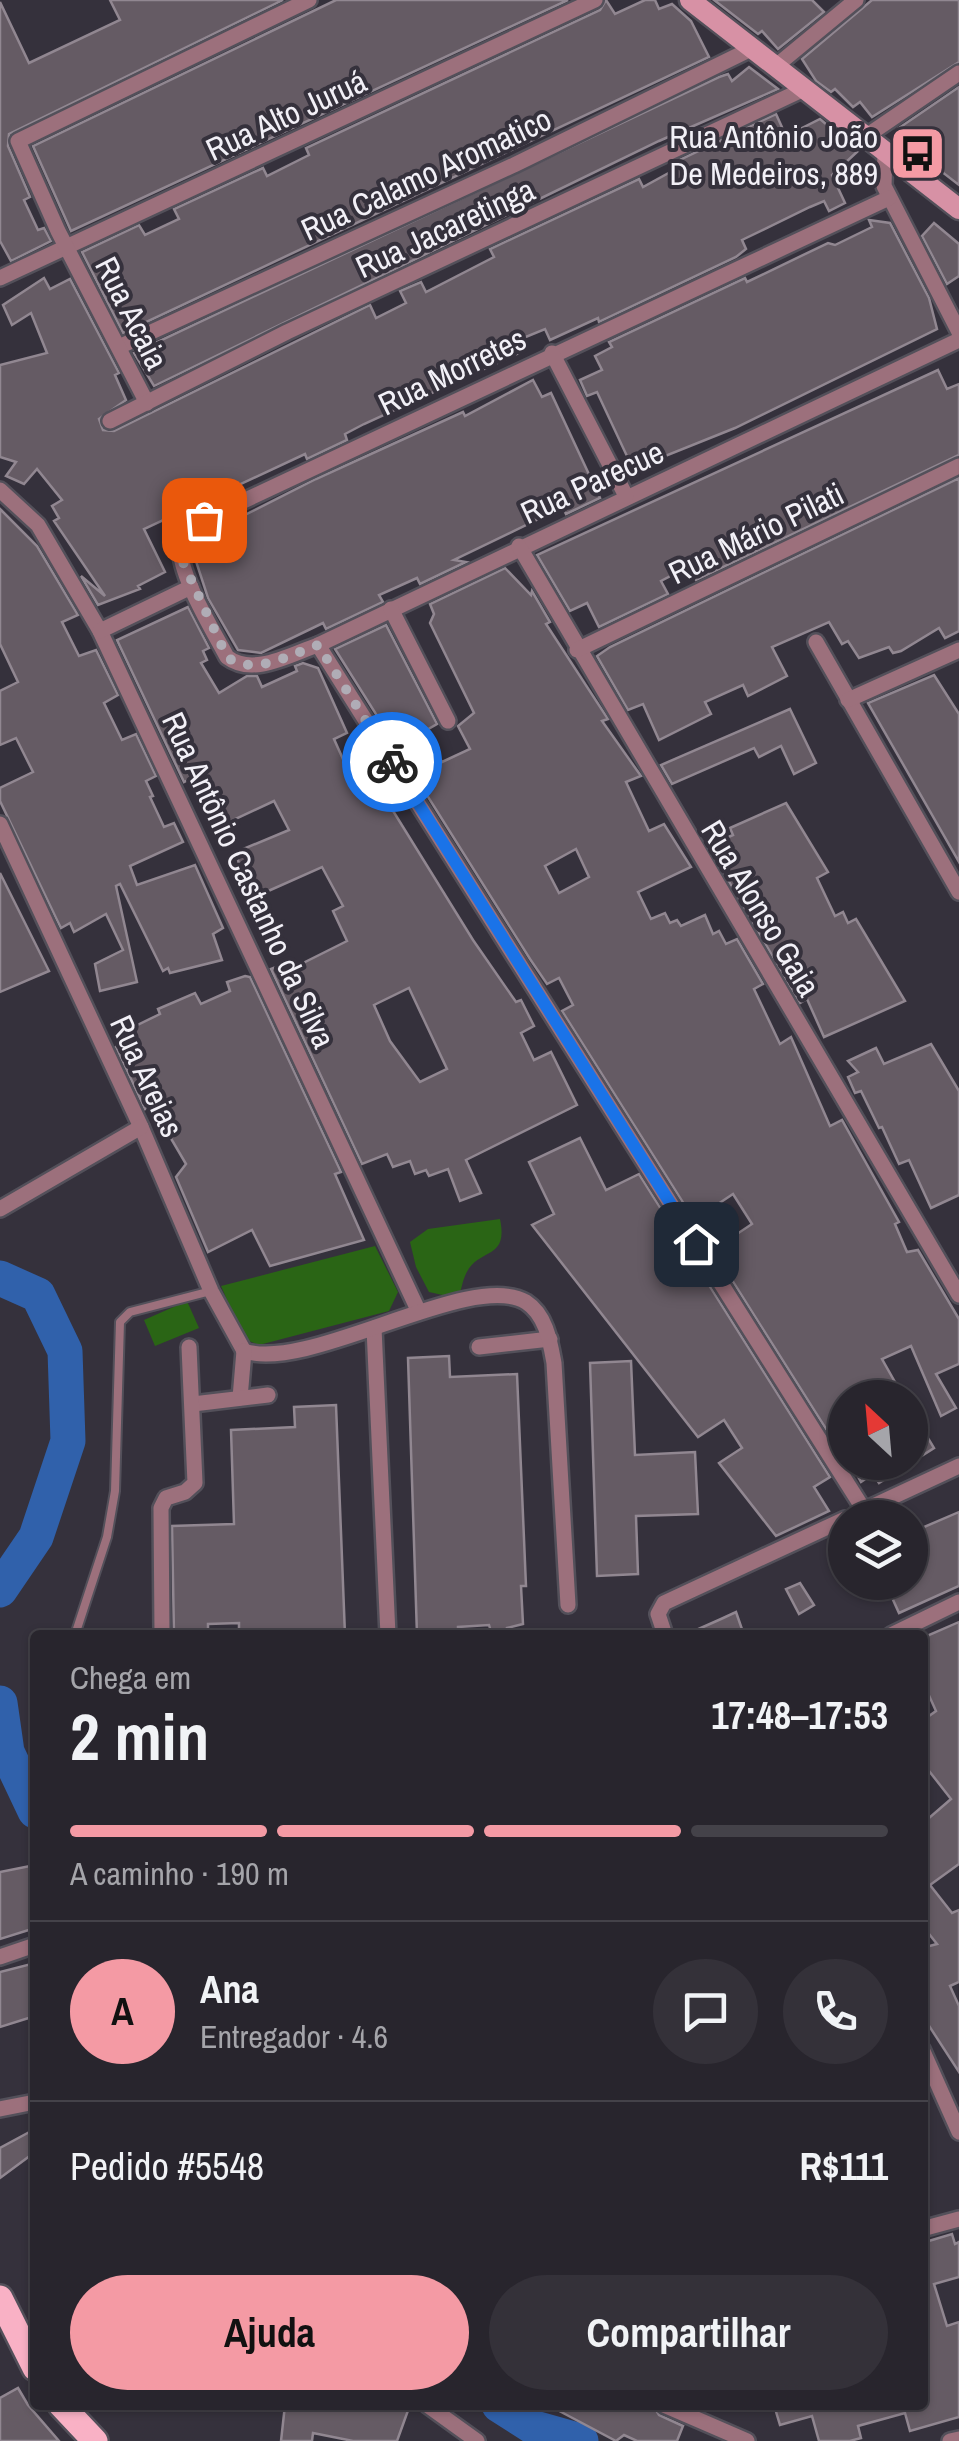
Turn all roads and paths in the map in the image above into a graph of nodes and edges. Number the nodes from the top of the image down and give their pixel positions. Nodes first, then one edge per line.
1 (309, 0) edge
2 (594, 0) edge
3 (690, 0) edge
4 (856, 0) edge
5 (753, 48) junction
6 (776, 66) junction
7 (959, 73) edge
8 (804, 89) junction
9 (866, 138) junction
10 (885, 152) junction
11 (889, 198) junction
12 (959, 209) edge
13 (66, 248) junction
14 (0, 278) edge
15 (959, 332) edge
16 (959, 340) edge
17 (121, 346) junction
18 (552, 354) junction
19 (147, 403) junction
20 (110, 420) dead end
21 (959, 466) edge
22 (0, 490) edge
23 (626, 496) junction
24 (519, 546) junction
25 (192, 586) junction
26 (390, 609) junction
27 (100, 631) junction
28 (816, 642) dead end
29 (318, 645) junction
30 (576, 650) junction
31 (959, 650) edge
32 (246, 666) joint
33 (848, 700) junction
34 (448, 721) dead end
35 (0, 824) edge
36 (959, 892) edge
37 (141, 1127) junction
38 (0, 1209) edge
39 (211, 1291) junction
40 (959, 1296) edge
41 (419, 1312) junction
42 (374, 1328) junction
43 (550, 1339) junction
44 (189, 1347) dead end
45 (479, 1347) dead end
46 (244, 1351) junction
47 (268, 1395) dead end
48 (240, 1398) junction
49 (193, 1404) junction
50 (959, 1466) edge
51 (858, 1500) edge
52 (886, 1500) edge
53 (828, 1527) edge
54 (959, 1602) edge
55 (568, 1605) dead end
56 (77, 1630) edge
57 (162, 1630) edge
58 (388, 1630) edge
59 (664, 1630) edge
60 (901, 1630) edge
61 (30, 1947) edge
62 (0, 1957) edge
63 (928, 2062) edge
64 (30, 2103) edge
65 (0, 2109) edge
66 (959, 2132) edge
67 (959, 2219) edge
68 (928, 2227) edge
69 (0, 2298) edge
70 (30, 2358) edge
71 (65, 2410) edge
72 (434, 2410) edge
73 (676, 2410) edge
74 (959, 2438) edge
75 (95, 2441) edge
76 (477, 2441) edge
77 (747, 2441) edge
78 (950, 2441) edge

1 - 13 street, Rua Acaia
2 - 13 street, Rua Alto Juruá
3 - 5 street
4 - 6 street
5 - 6 street
5 - 17 street, Rua Calamo Aromatico
6 - 8 street
7 - 9 street
8 - 9 street
8 - 19 street, Rua Jacaretinga
9 - 10 street
10 - 11 street
10 - 12 street
11 - 15 street
11 - 18 street, Rua Morretes
13 - 14 street, Rua Alto Juruá
13 - 17 street, Rua Acaia
16 - 23 street, Rua Parecue
17 - 19 street, Rua Acaia
18 - 23 street
18 - 25 street, Rua Morretes
19 - 20 street, Rua Jacaretinga
21 - 30 street, Rua Mário Pilati
22 - 27 street, Rua Antônio Castanho da Silva
23 - 24 street, Rua Parecue
24 - 26 street, Rua Parecue
24 - 30 street, Rua Alonso Gaia
25 - 27 street
25 - 32 street, Rua Morretes
26 - 29 street, Rua Parecue
26 - 34 street
27 - 41 street, Rua Antônio Castanho da Silva
28 - 33 street
29 - 32 street, Rua Parecue
29 - 51 street
30 - 40 street, Rua Alonso Gaia
31 - 33 street
33 - 36 street
35 - 37 street, Rua Areias
37 - 38 street
37 - 39 street, Rua Areias
39 - 46 street, Rua Areias
39 - 56 lane
41 - 42 street
41 - 43 street
42 - 46 street
42 - 58 street
43 - 45 street
43 - 55 street
44 - 49 street
46 - 48 street
47 - 48 street
48 - 49 street
49 - 57 street
50 - 52 street
53 - 59 street
54 - 60 street
61 - 62 street
63 - 66 street
64 - 65 street
67 - 68 street
69 - 70 main road
71 - 75 main road
72 - 76 street
73 - 77 street
74 - 78 street

